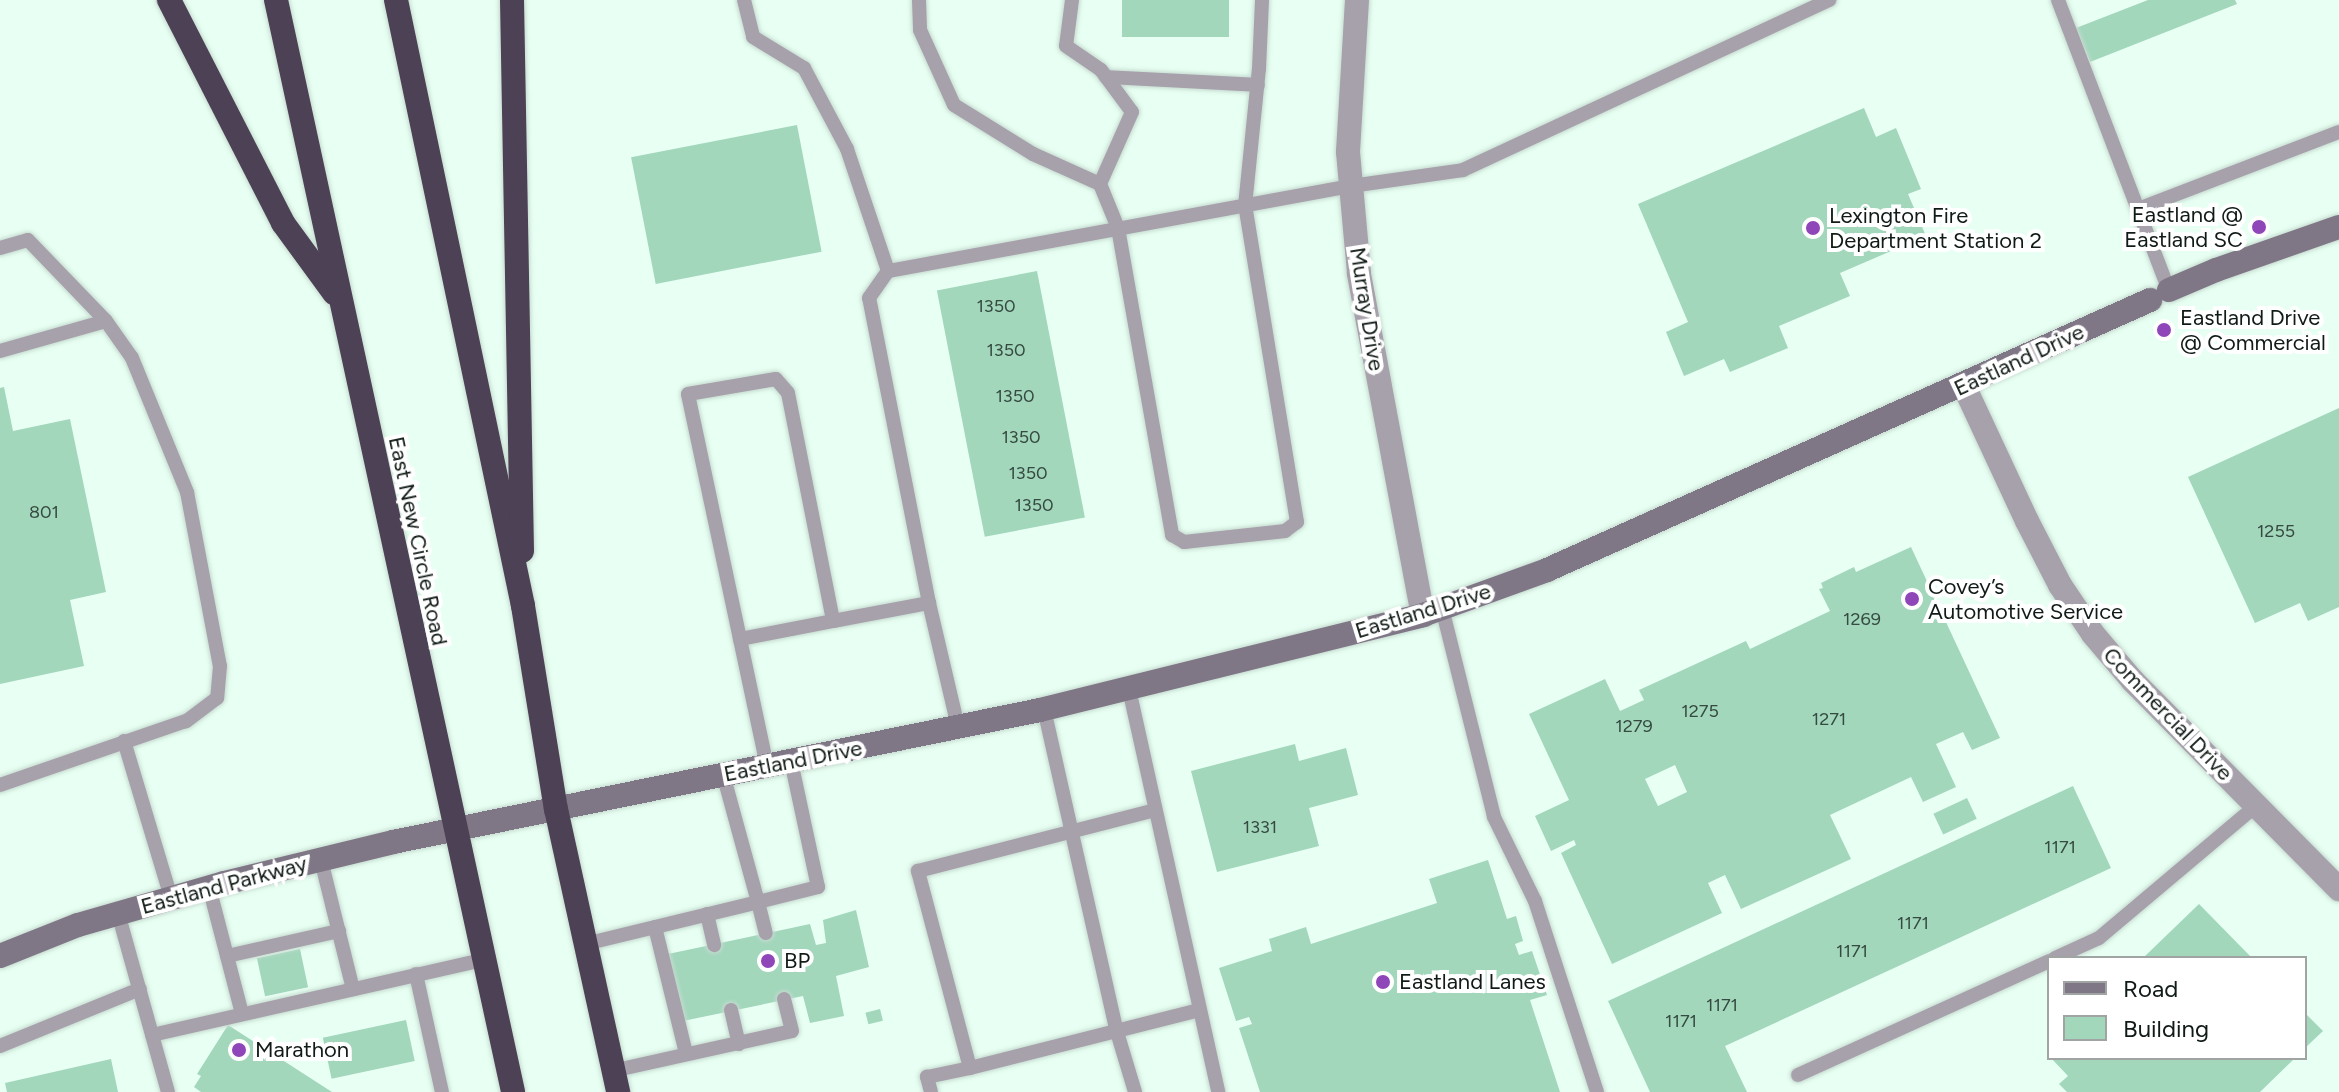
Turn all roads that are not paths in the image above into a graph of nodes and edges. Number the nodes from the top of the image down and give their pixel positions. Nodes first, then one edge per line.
1 (169, 0) edge
2 (276, 0) edge
3 (396, 0) edge
4 (512, 0) edge
5 (744, 0) edge
6 (919, 0) edge
7 (1072, 0) edge
8 (1262, 0) edge
9 (1357, 0) edge
10 (1829, 0) edge
11 (2058, 0) edge
12 (1106, 77) junction
13 (1258, 85) junction
14 (2339, 132) edge
15 (1100, 184) junction
16 (1351, 186) junction
17 (1245, 206) junction
18 (2138, 209) junction
19 (2339, 227) edge
20 (1118, 228) junction
21 (0, 248) edge
22 (888, 271) junction
23 (2160, 295) junction
24 (339, 299) junction
25 (106, 321) junction
26 (0, 351) edge
27 (1964, 386) junction
28 (929, 603) junction
29 (523, 606) junction
30 (1432, 612) junction
31 (833, 621) junction
32 (740, 639) junction
33 (1129, 689) junction
34 (1044, 709) junction
35 (958, 727) junction
36 (124, 741) junction
37 (779, 764) junction
38 (723, 774) junction
39 (0, 785) edge
40 (2256, 806) junction
41 (556, 809) junction
42 (1155, 810) junction
43 (453, 828) junction
44 (1072, 831) junction
45 (321, 860) junction
46 (209, 887) junction
47 (2339, 889) edge
48 (171, 898) junction
49 (758, 902) junction
50 (118, 913) junction
51 (707, 914) junction
52 (655, 927) junction
53 (339, 931) junction
54 (766, 933) dead end
55 (585, 944) junction
56 (714, 945) dead end
57 (0, 956) edge
58 (227, 956) junction
59 (2059, 956) edge
60 (481, 960) junction
61 (2047, 962) edge
62 (416, 974) junction
63 (140, 989) junction
64 (353, 989) junction
65 (784, 999) dead end
66 (731, 1010) dead end
67 (1199, 1010) junction
68 (242, 1014) junction
69 (1117, 1032) junction
70 (152, 1035) junction
71 (739, 1044) junction
72 (0, 1046) edge
73 (686, 1053) junction
74 (970, 1068) junction
75 (1798, 1075) dead end
76 (615, 1082) edge
77 (168, 1092) edge
78 (442, 1092) edge
79 (513, 1092) edge
80 (931, 1092) edge
81 (1135, 1092) edge
82 (1218, 1092) edge
83 (1597, 1092) edge

1 - 24 highway
2 - 24 highway, East New Circle Road
3 - 29 highway
4 - 29 highway
5 - 22 lane
6 - 15 lane
7 - 12 lane
8 - 13 lane
9 - 16 street, Murray Drive
10 - 16 lane
11 - 18 lane
12 - 13 lane
12 - 15 lane
13 - 17 lane
14 - 18 lane
15 - 20 lane
16 - 17 lane
16 - 30 street, Murray Drive
17 - 20 lane
17 - 20 lane
18 - 23 lane
19 - 23 street, Eastland Drive
20 - 22 lane
21 - 25 lane
22 - 28 lane
23 - 27 street, Eastland Drive
24 - 43 highway, East New Circle Road
25 - 26 lane
25 - 36 lane
27 - 30 street, Eastland Drive
27 - 40 street, Commercial Drive
28 - 31 lane
28 - 35 lane
29 - 41 highway
30 - 33 street, Eastland Drive
30 - 83 lane
31 - 32 lane
31 - 32 lane
32 - 37 lane
33 - 34 street, Eastland Drive
33 - 42 lane
34 - 35 street, Eastland Drive
34 - 44 lane
35 - 37 street, Eastland Drive
36 - 39 lane
36 - 48 lane
37 - 38 street, Eastland Drive
37 - 49 lane
38 - 41 street, Eastland Drive
38 - 49 lane
40 - 47 street, Commercial Drive
40 - 59 lane
41 - 43 street, Eastland Drive
41 - 55 highway
42 - 44 lane
42 - 67 lane
43 - 45 street, Eastland Parkway
43 - 60 highway, East New Circle Road
44 - 69 lane
44 - 74 lane
45 - 46 street, Eastland Parkway
45 - 53 lane
46 - 48 street, Eastland Parkway
46 - 58 lane
48 - 50 street, Eastland Parkway
49 - 51 lane
49 - 54 lane
50 - 57 street, Eastland Parkway
50 - 63 lane
51 - 52 lane
51 - 56 lane
52 - 55 lane
52 - 73 lane
53 - 58 lane
53 - 64 lane
55 - 76 highway
58 - 68 lane
60 - 62 lane
60 - 79 highway, East New Circle Road
61 - 75 lane
62 - 64 lane
62 - 78 lane
63 - 70 lane
63 - 72 lane
64 - 68 lane
65 - 71 lane
66 - 71 lane
67 - 69 lane
67 - 82 lane
68 - 70 lane
69 - 74 lane
69 - 81 lane
70 - 77 lane
71 - 73 lane
73 - 76 lane
74 - 80 lane

